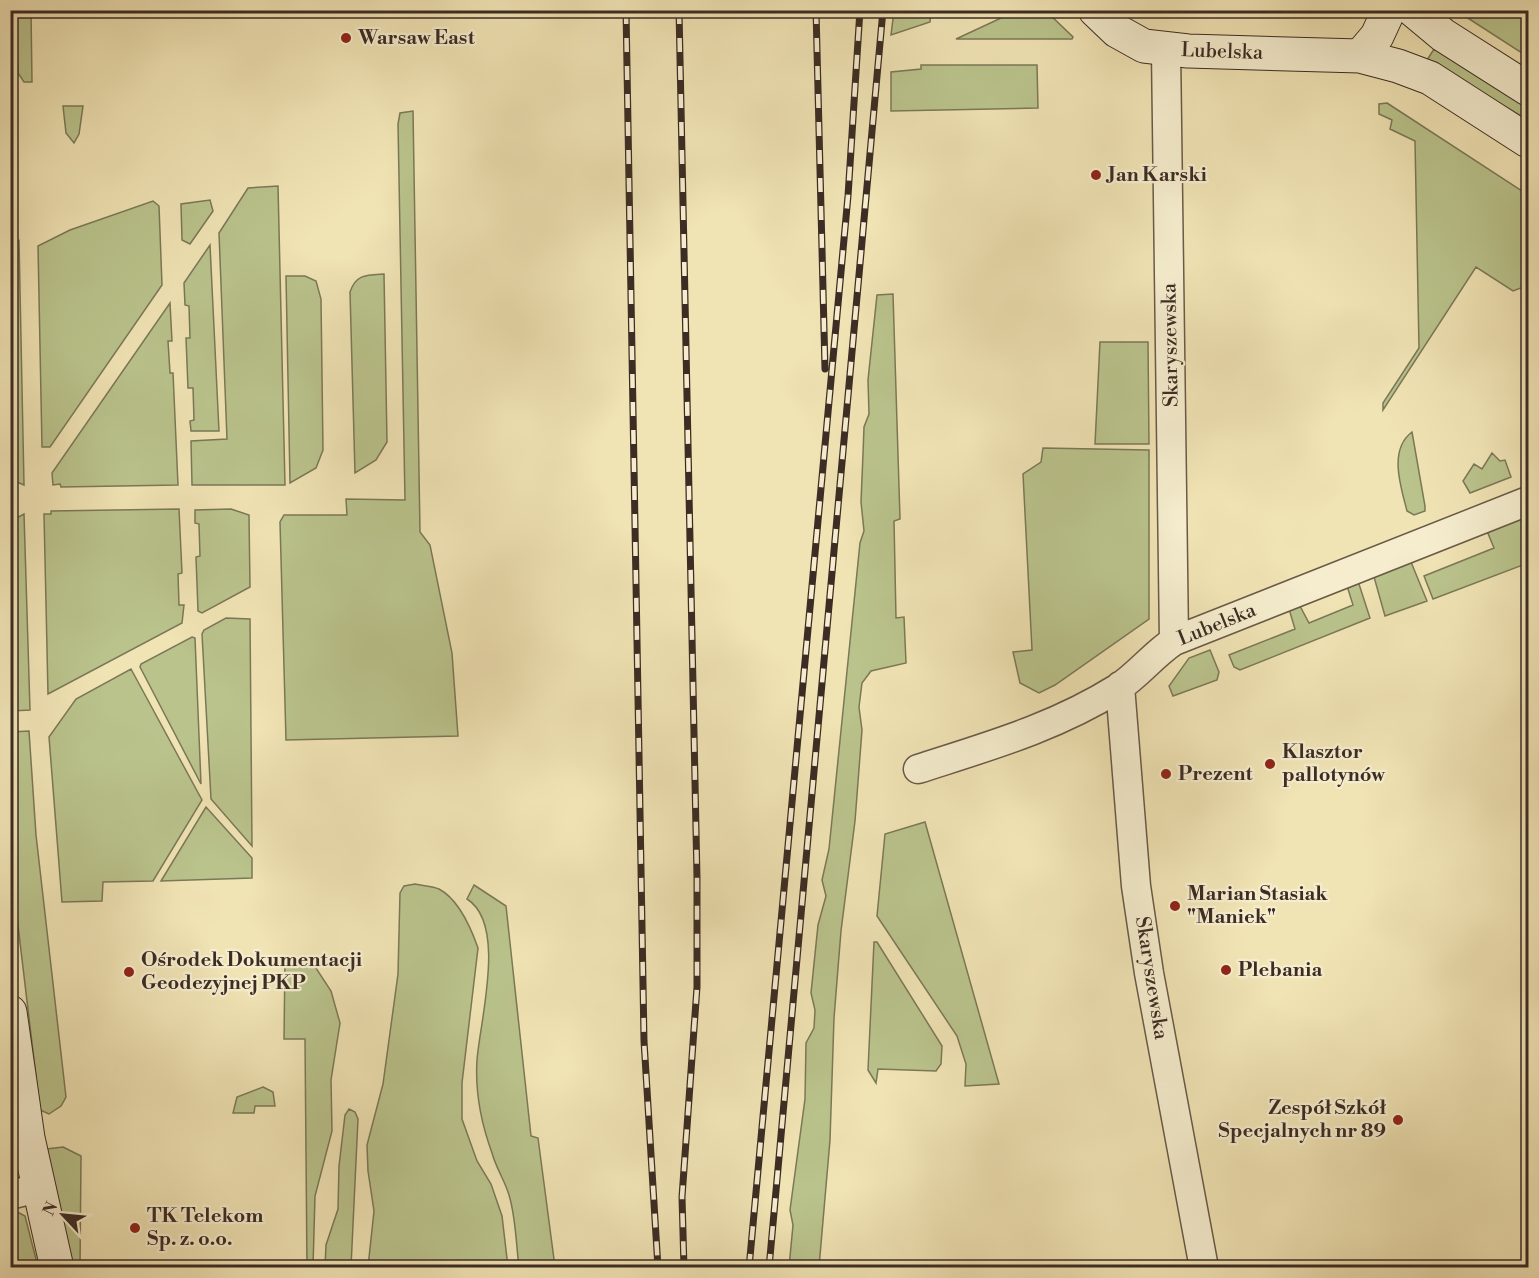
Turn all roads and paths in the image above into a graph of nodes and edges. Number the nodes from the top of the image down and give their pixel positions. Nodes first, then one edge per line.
1 (1095, 10) edge
2 (1389, 10) edge
3 (1413, 10) edge
4 (1166, 50) junction
5 (1360, 56) junction
6 (1528, 89) edge
7 (1528, 141) edge
8 (1528, 501) edge
9 (1174, 641) junction
10 (1120, 686) junction
11 (918, 769) dead end
12 (10, 1011) edge
13 (24, 1191) edge
14 (57, 1268) edge
15 (1204, 1268) edge

1 - 4 street, Lubelska
2 - 5 street
3 - 6 street
4 - 5 street, Lubelska
4 - 9 street, Skaryszewska
5 - 7 street, Lubelska
8 - 9 street, Lubelska
9 - 10 street, Lubelska
10 - 11 street, Lubelska
10 - 15 street, Skaryszewska
12 - 13 street
13 - 14 street

